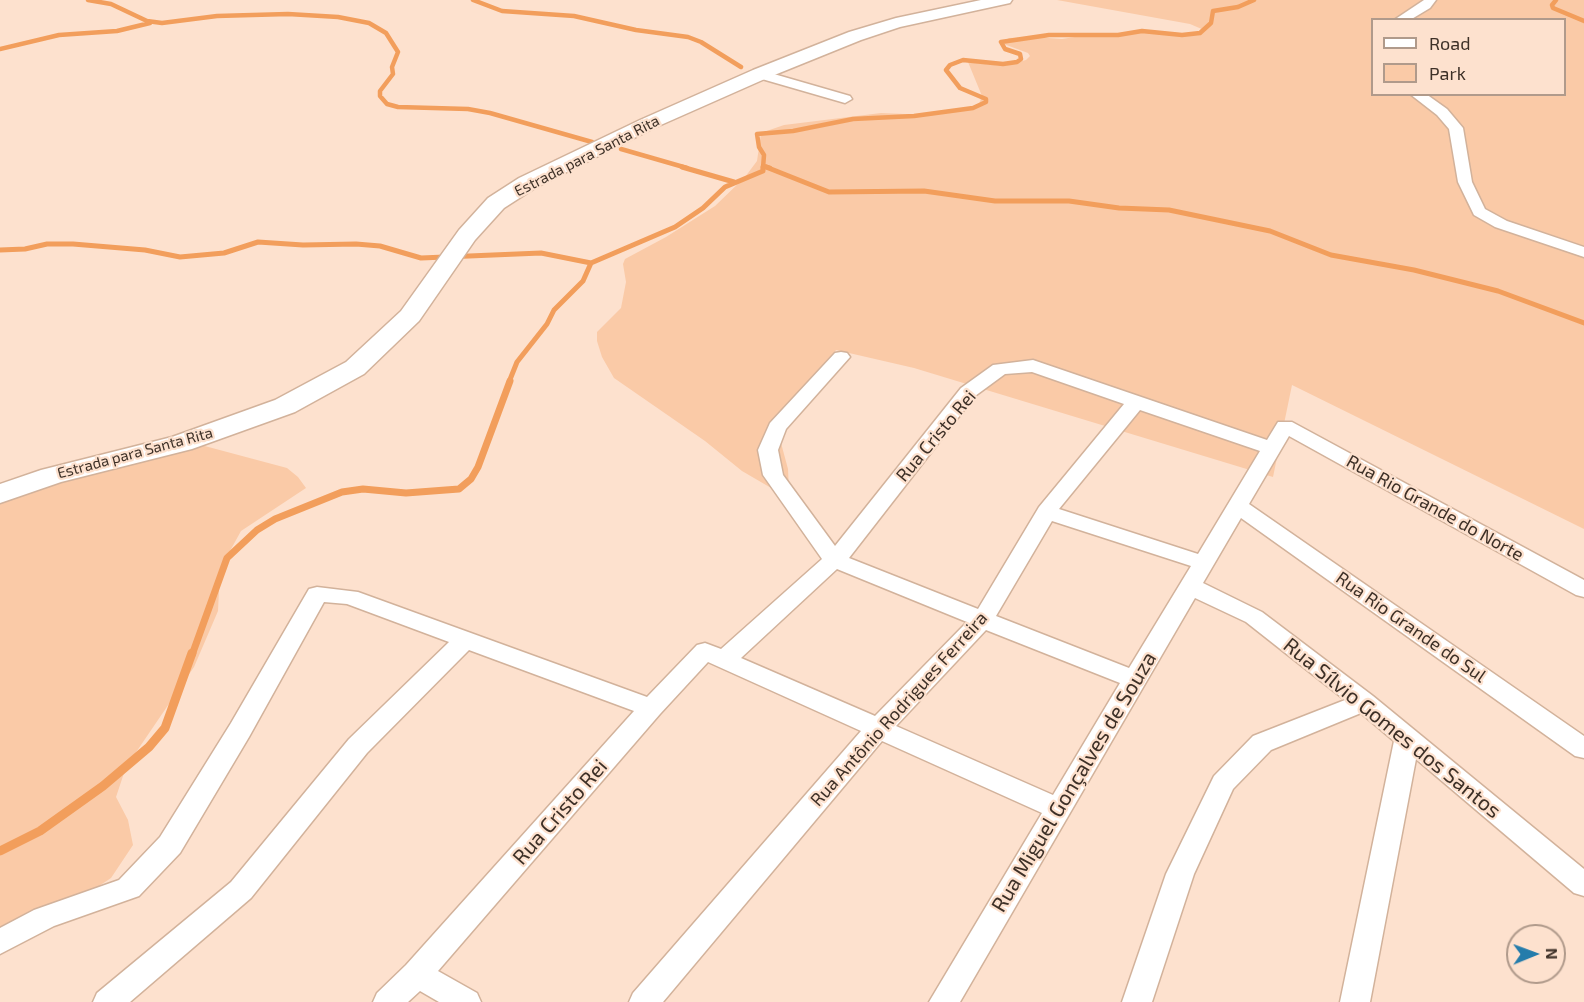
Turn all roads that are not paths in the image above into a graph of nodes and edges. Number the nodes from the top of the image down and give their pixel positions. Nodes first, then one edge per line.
1 (1004, 0) edge
2 (1430, 0) edge
3 (1404, 18) edge
4 (760, 74) junction
5 (1419, 96) edge
6 (845, 99) dead end
7 (1584, 252) edge
8 (841, 357) dead end
9 (1136, 402) junction
10 (1285, 426) joint
11 (1272, 449) junction
12 (0, 494) edge
13 (1238, 506) junction
14 (1046, 512) junction
15 (834, 560) junction
16 (1204, 563) junction
17 (1191, 586) junction
18 (1584, 590) edge
19 (982, 619) junction
20 (465, 640) junction
21 (715, 655) junction
22 (1135, 680) junction
23 (1364, 702) junction
24 (651, 708) junction
25 (878, 729) junction
26 (1407, 738) junction
27 (1584, 749) edge
28 (1059, 809) junction
29 (1584, 885) edge
30 (0, 942) edge
31 (417, 974) junction
32 (108, 1002) edge
33 (388, 1002) edge
34 (466, 1002) edge
35 (644, 1002) edge
36 (944, 1002) edge
37 (1137, 1002) edge
38 (1355, 1002) edge

1 - 4 main road, Estrada para Santa Rita
2 - 3 street
4 - 6 street
4 - 12 main road, Estrada para Santa Rita
5 - 7 street
8 - 15 street
9 - 11 street, Rua Cristo Rei
9 - 14 street, Rua Antônio Rodrigues Ferreira
9 - 15 street, Rua Cristo Rei
10 - 11 street, Rua Miguel Gonçalves de Souza
10 - 18 street, Rua Rio Grande do Norte
11 - 13 street, Rua Miguel Gonçalves de Souza
13 - 16 street, Rua Miguel Gonçalves de Souza
13 - 27 street, Rua Rio Grande do Sul
14 - 16 street
14 - 19 street, Rua Antônio Rodrigues Ferreira
15 - 19 street
15 - 21 street, Rua Cristo Rei
16 - 17 street, Rua Miguel Gonçalves de Souza
17 - 22 street, Rua Miguel Gonçalves de Souza
17 - 23 street, Rua Sílvio Gomes dos Santos
19 - 22 street
19 - 25 street, Rua Antônio Rodrigues Ferreira
20 - 24 street
20 - 30 street
20 - 32 street
21 - 24 street, Rua Cristo Rei
21 - 25 street
22 - 28 street, Rua Miguel Gonçalves de Souza
23 - 26 street, Rua Sílvio Gomes dos Santos
23 - 37 street
24 - 31 street, Rua Cristo Rei
25 - 28 street
25 - 35 street, Rua Antônio Rodrigues Ferreira
26 - 29 street, Rua Sílvio Gomes dos Santos
26 - 38 street
28 - 36 street, Rua Miguel Gonçalves de Souza
31 - 33 street, Rua Cristo Rei
31 - 34 street

